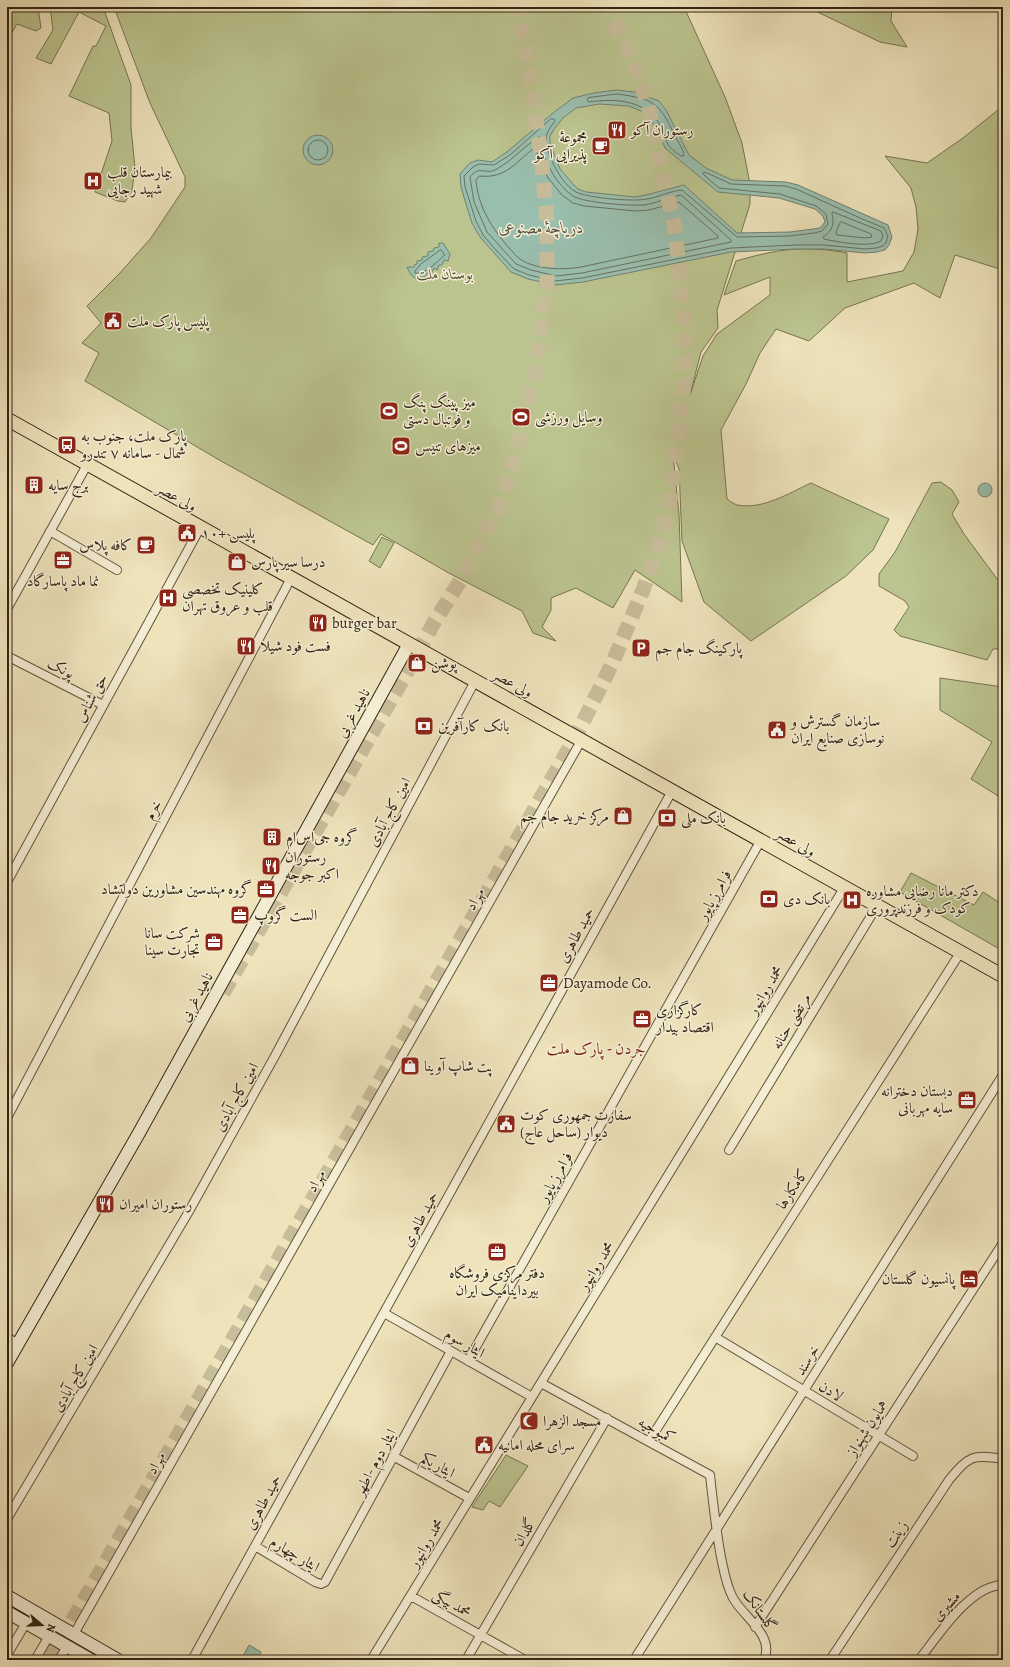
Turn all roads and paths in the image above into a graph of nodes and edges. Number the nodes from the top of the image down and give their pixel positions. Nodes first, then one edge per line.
1 (7, 419) edge
2 (87, 464) junction
3 (200, 528) junction
4 (50, 531) junction
5 (117, 570) dead end
6 (291, 578) junction
7 (7, 609) edge
8 (409, 644) junction
9 (7, 656) edge
10 (475, 681) junction
11 (103, 705) junction
12 (581, 740) junction
13 (672, 790) junction
14 (761, 840) junction
15 (7, 882) edge
16 (844, 888) junction
17 (877, 906) junction
18 (960, 953) junction
19 (1003, 976) edge
20 (1003, 1075) edge
21 (7, 1118) edge
22 (729, 1150) dead end
23 (1003, 1243) edge
24 (384, 1313) junction
25 (7, 1337) edge
26 (715, 1337) junction
27 (18, 1344) junction
28 (451, 1351) junction
29 (468, 1361) junction
30 (7, 1363) edge
31 (541, 1383) junction
32 (804, 1391) junction
33 (532, 1397) junction
34 (607, 1418) junction
35 (879, 1436) junction
36 (649, 1441) junction
37 (393, 1456) junction
38 (913, 1456) dead end
39 (1003, 1459) edge
40 (469, 1498) junction
41 (7, 1519) edge
42 (716, 1530) junction
43 (255, 1546) junction
44 (321, 1584) joint
45 (1003, 1585) edge
46 (7, 1596) edge
47 (411, 1596) junction
48 (7, 1612) edge
49 (26, 1622) junction
50 (755, 1627) junction
51 (74, 1634) junction
52 (480, 1635) junction
53 (49, 1636) junction
54 (67, 1646) junction
55 (7, 1655) edge
56 (831, 1658) edge
57 (35, 1660) edge
58 (59, 1660) edge
59 (91, 1660) edge
60 (118, 1660) edge
61 (192, 1660) edge
62 (371, 1660) edge
63 (466, 1660) edge
64 (525, 1660) edge
65 (634, 1660) edge
66 (764, 1660) edge
67 (919, 1660) edge

1 - 2 main road, ولی عصر
2 - 3 main road, ولی عصر
2 - 4 street
3 - 6 main road, ولی عصر
3 - 11 street, حق شناس
4 - 5 street
4 - 7 street
6 - 8 main road, ولی عصر
6 - 21 street, خرم
8 - 10 main road, ولی عصر
8 - 27 main road, ناهید غربی
9 - 11 street, پونک
10 - 12 main road, ولی عصر
10 - 41 street, امین کاج آبادی
11 - 15 street, حق شناس
12 - 13 main road, ولی عصر
12 - 51 street, مهراد
13 - 14 main road, ولی عصر
13 - 24 street, حمید طاهری
14 - 16 main road, ولی عصر
14 - 29 street, فرامرز پایور
16 - 17 main road, ولی عصر
16 - 31 street, محمد روانپور
17 - 18 main road, ولی عصر
17 - 22 street, مرتضی حنانه
18 - 19 main road, ولی عصر
18 - 26 street, کامکارها
20 - 32 street, خرسند
23 - 35 street, همایون شهنواز
24 - 28 street, ایثار سوم
24 - 43 street, حمید طاهری
25 - 27 street
26 - 32 street, لادن
26 - 36 street, کامکارها
27 - 30 main road, ناهید غربی
28 - 29 street, ایثار سوم
28 - 37 street, ایثار دوم -اطهر
29 - 33 street, ایثار سوم
31 - 33 street, محمد روانپور
31 - 34 street, کمبوجیه
32 - 35 street, لادن
32 - 42 street, خرسند
33 - 40 street, محمد روانپور
34 - 36 street, کمبوجیه
34 - 52 street, گلدان
35 - 38 street, لادن
35 - 50 street, همایون شهنواز
36 - 42 street, کمبوجیه
37 - 40 street, ایثار یکم
37 - 44 street, ایثار دوم -اطهر
39 - 56 street, زینت
40 - 47 street, محمد روانپور
42 - 50 street, گلستانک
42 - 65 street, خرسند
43 - 44 street, ایثار چهارم
43 - 61 street, حمید طاهری
45 - 67 street, مشیری
46 - 51 main road
47 - 52 street, محمد بيگی
47 - 62 street, محمد روانپور
48 - 49 main road
49 - 53 main road
49 - 55 street
50 - 66 street, گلستانک
51 - 60 main road
52 - 63 street, گلدان
52 - 64 street, محمد بيگی
53 - 54 main road
53 - 57 street
54 - 58 street
54 - 59 main road

